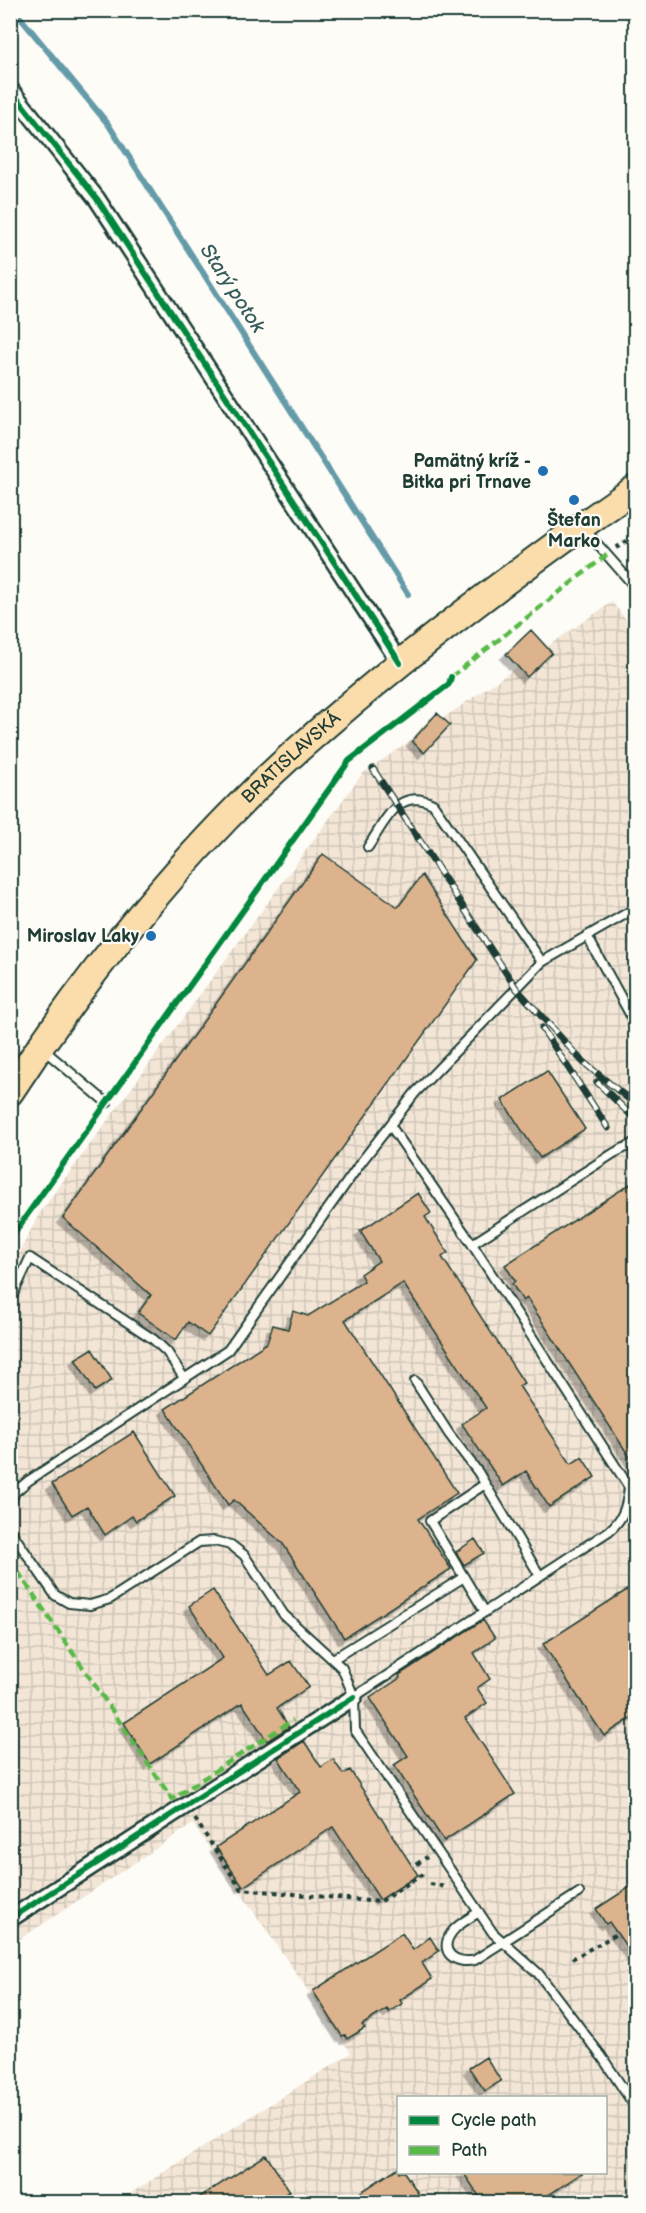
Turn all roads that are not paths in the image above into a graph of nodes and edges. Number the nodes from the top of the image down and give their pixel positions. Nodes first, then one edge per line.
1 (10, 89) edge
2 (636, 488) edge
3 (581, 525) junction
4 (636, 588) edge
5 (400, 663) junction
6 (368, 847) dead end
7 (636, 908) edge
8 (587, 936) junction
9 (542, 962) junction
10 (636, 1025) edge
11 (41, 1047) junction
12 (10, 1092) edge
13 (107, 1103) dead end
14 (390, 1125) junction
15 (636, 1142) edge
16 (472, 1244) junction
17 (10, 1301) edge
18 (184, 1378) junction
19 (415, 1380) dead end
20 (485, 1484) junction
21 (632, 1485) edge
22 (11, 1501) edge
23 (10, 1530) edge
24 (540, 1576) junction
25 (464, 1577) junction
26 (484, 1612) junction
27 (333, 1659) junction
28 (354, 1697) junction
29 (579, 1893) dead end
30 (479, 1912) junction
31 (10, 1919) edge
32 (503, 1942) junction
33 (636, 2108) edge

1 - 5 street
2 - 3 main road, BRATISLAVSKÁ
3 - 4 lane
3 - 5 main road, BRATISLAVSKÁ
5 - 11 main road, BRATISLAVSKÁ
6 - 9 lane
7 - 8 lane
8 - 9 lane
8 - 10 lane
9 - 14 lane
11 - 12 main road, BRATISLAVSKÁ
11 - 13 lane
14 - 16 lane
14 - 18 lane
15 - 16 lane
16 - 21 lane
17 - 18 lane
18 - 22 lane
19 - 20 lane
20 - 24 lane
20 - 25 lane
21 - 24 lane
23 - 27 lane
24 - 26 lane
25 - 26 lane
25 - 27 lane
26 - 28 lane
27 - 28 lane
28 - 30 lane
28 - 31 street
29 - 32 lane
30 - 32 lane
30 - 32 lane
32 - 33 lane

